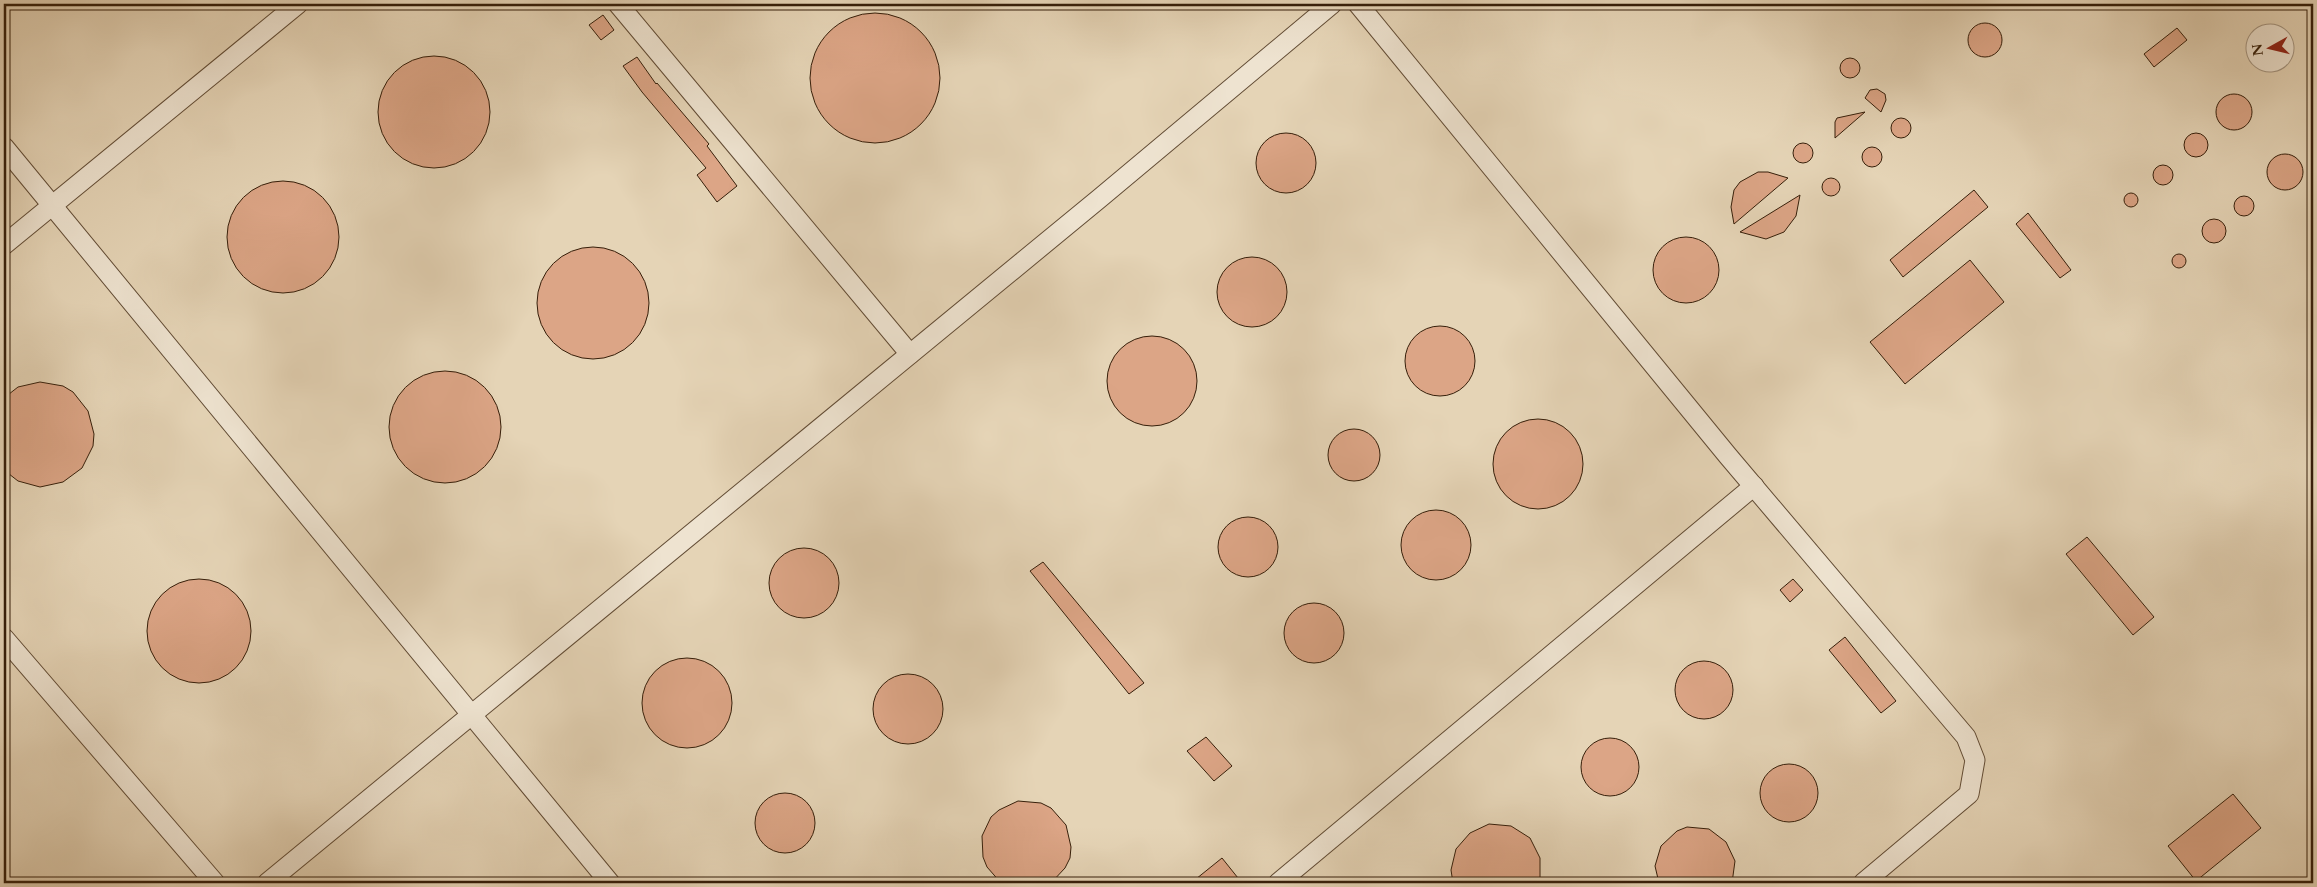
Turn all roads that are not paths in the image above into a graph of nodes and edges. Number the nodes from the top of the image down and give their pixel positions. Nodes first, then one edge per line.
1 (298, 4) edge
2 (618, 4) edge
3 (1332, 4) edge
4 (1358, 4) edge
5 (4, 147) edge
6 (50, 204) junction
7 (4, 245) edge
8 (910, 354) junction
9 (1754, 486) junction
10 (4, 638) edge
11 (473, 716) junction
12 (215, 883) edge
13 (267, 883) edge
14 (610, 883) edge
15 (1278, 883) edge
16 (1863, 883) edge

1 - 6 lane
2 - 8 lane
3 - 8 lane
4 - 9 lane
5 - 6 lane
6 - 7 lane
6 - 11 lane
8 - 11 lane
9 - 15 lane
9 - 16 lane
10 - 12 lane
11 - 13 lane
11 - 14 lane

